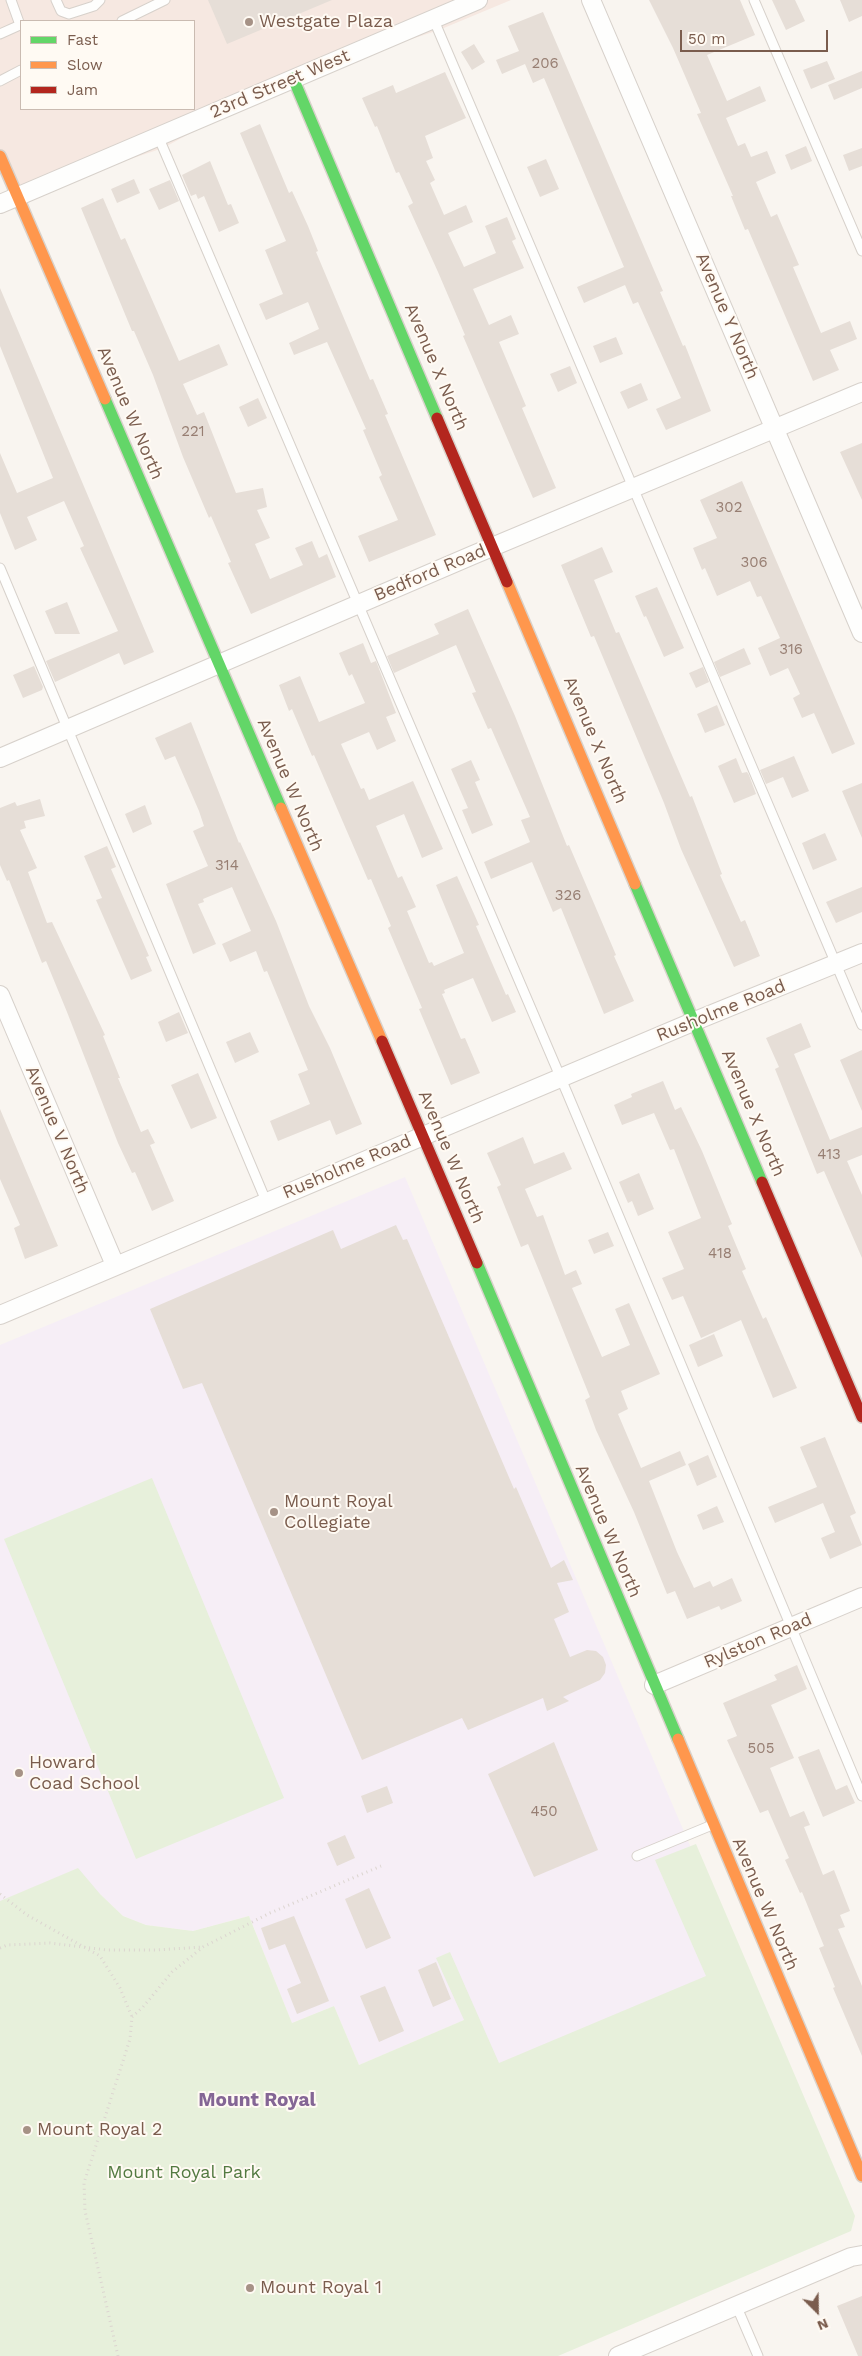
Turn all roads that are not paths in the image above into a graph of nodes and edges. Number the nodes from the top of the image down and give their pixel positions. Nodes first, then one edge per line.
1 (11, 0) edge
2 (56, 0) edge
3 (100, 0) edge
4 (165, 0) edge
5 (478, 0) edge
6 (592, 0) edge
7 (754, 0) edge
8 (433, 18) junction
9 (124, 20) edge
10 (0, 34) edge
11 (20, 71) edge
12 (293, 78) junction
13 (0, 81) edge
14 (158, 136) junction
15 (0, 156) edge
16 (18, 197) junction
17 (0, 204) edge
18 (862, 251) edge
19 (862, 392) edge
20 (776, 430) junction
21 (634, 488) junction
22 (494, 546) junction
23 (0, 568) edge
24 (357, 605) junction
25 (862, 633) edge
26 (219, 664) junction
27 (67, 729) junction
28 (0, 758) edge
29 (862, 953) edge
30 (836, 964) junction
31 (0, 995) edge
32 (694, 1021) junction
33 (862, 1025) edge
34 (560, 1078) junction
35 (423, 1136) junction
36 (266, 1201) junction
37 (115, 1265) junction
38 (0, 1315) edge
39 (862, 1417) edge
40 (862, 1597) edge
41 (789, 1627) junction
42 (654, 1685) junction
43 (862, 1796) edge
44 (713, 1825) junction
45 (637, 1856) dead end
46 (862, 2176) edge
47 (862, 2255) edge
48 (736, 2305) junction
49 (618, 2356) edge
50 (758, 2356) edge

1 - 10 lane
2 - 3 lane
4 - 9 lane
5 - 8 street, 23rd Street West
6 - 20 street, Avenue Y North
7 - 18 lane
8 - 12 street, 23rd Street West
8 - 21 lane
11 - 13 lane
12 - 14 street, 23rd Street West
12 - 22 street, Avenue X North
14 - 16 street, 23rd Street West
14 - 24 lane
15 - 16 street, Avenue W North
16 - 17 street, 23rd Street West
16 - 26 street, Avenue W North
19 - 20 street, Bedford Road
20 - 21 street, Bedford Road
20 - 25 street, Avenue Y North
21 - 22 street, Bedford Road
21 - 30 lane
22 - 24 street, Bedford Road
22 - 32 street, Avenue X North
23 - 27 lane
24 - 26 street, Bedford Road
24 - 34 lane
26 - 27 street, Bedford Road
26 - 35 street, Avenue W North
27 - 28 street, Bedford Road
27 - 36 lane
29 - 30 street, Rusholme Road
30 - 32 street, Rusholme Road
30 - 33 lane
31 - 37 street, Avenue V North
32 - 34 street, Rusholme Road
32 - 39 street, Avenue X North
34 - 35 street, Rusholme Road
34 - 41 lane
35 - 36 street, Rusholme Road
35 - 42 street, Avenue W North
36 - 37 street, Rusholme Road
37 - 38 street, Rusholme Road
40 - 41 street, Rylston Road
41 - 42 street, Rylston Road
41 - 43 lane
42 - 44 street, Avenue W North
44 - 45 lane
44 - 46 street, Avenue W North
47 - 48 street
48 - 49 street
48 - 50 lane

